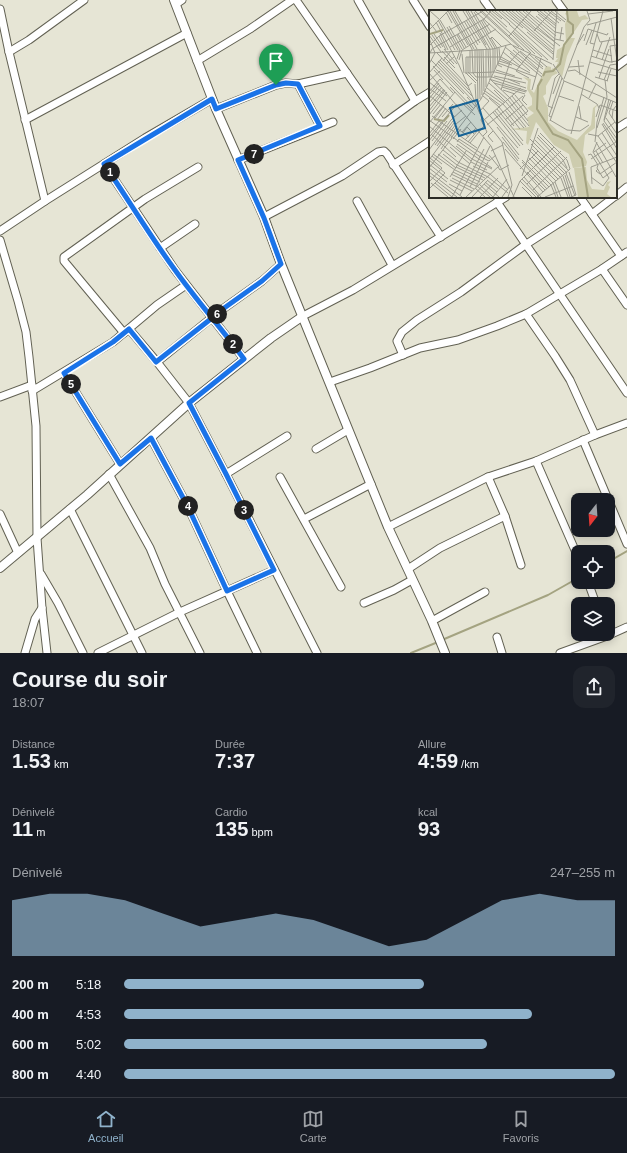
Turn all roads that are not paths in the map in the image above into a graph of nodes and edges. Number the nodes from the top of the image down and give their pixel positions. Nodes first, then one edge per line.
1 (84, 0) edge
2 (292, 0) edge
3 (296, 0) edge
4 (358, 0) edge
5 (413, 0) edge
6 (484, 0) edge
7 (557, 0) edge
8 (177, 1) edge
9 (0, 8) edge
10 (491, 10) edge
11 (563, 10) edge
12 (429, 25) edge
13 (187, 33) junction
14 (9, 52) junction
15 (627, 59) edge
16 (197, 60) junction
17 (617, 66) edge
18 (347, 73) junction
19 (298, 84) junction
20 (429, 93) edge
21 (212, 99) junction
22 (415, 101) junction
23 (216, 109) junction
24 (25, 120) junction
25 (333, 122) dead end
26 (627, 122) edge
27 (320, 126) junction
28 (617, 129) edge
29 (429, 142) edge
30 (238, 160) junction
31 (104, 164) junction
32 (393, 165) junction
33 (198, 168) dead end
34 (627, 187) edge
35 (617, 194) edge
36 (504, 198) edge
37 (581, 198) edge
38 (612, 198) edge
39 (45, 201) junction
40 (357, 201) dead end
41 (497, 202) junction
42 (586, 206) junction
43 (133, 207) junction
44 (592, 214) junction
45 (264, 218) junction
46 (195, 224) dead end
47 (0, 231) edge
48 (442, 237) junction
49 (0, 240) edge
50 (525, 245) junction
51 (160, 248) junction
52 (624, 254) edge
53 (281, 264) junction
54 (392, 265) junction
55 (602, 269) junction
56 (186, 285) junction
57 (560, 295) junction
58 (627, 305) edge
59 (526, 314) junction
60 (303, 316) junction
61 (212, 318) junction
62 (126, 331) junction
63 (403, 355) junction
64 (244, 359) junction
65 (156, 362) junction
66 (64, 373) junction
67 (330, 382) junction
68 (32, 388) junction
69 (627, 393) edge
70 (0, 397) edge
71 (189, 403) junction
72 (627, 423) edge
73 (348, 430) junction
74 (595, 435) junction
75 (287, 436) dead end
76 (151, 438) junction
77 (583, 440) junction
78 (316, 449) dead end
79 (536, 461) junction
80 (120, 464) junction
81 (109, 474) junction
82 (226, 474) junction
83 (280, 477) dead end
84 (488, 477) junction
85 (371, 484) junction
86 (70, 509) junction
87 (0, 514) edge
88 (505, 516) junction
89 (304, 519) junction
90 (388, 527) junction
91 (37, 538) junction
92 (627, 544) edge
93 (573, 545) edge
94 (18, 553) junction
95 (521, 565) dead end
96 (0, 568) edge
97 (408, 569) junction
98 (274, 570) junction
99 (39, 572) junction
100 (412, 580) junction
101 (341, 587) dead end
102 (227, 591) junction
103 (485, 592) dead end
104 (364, 603) dead end
105 (42, 608) junction
106 (180, 612) junction
107 (432, 621) junction
108 (627, 627) edge
109 (615, 632) edge
110 (133, 635) junction
111 (497, 637) dead end
112 (591, 641) edge
113 (25, 653) edge
114 (47, 653) edge
115 (83, 653) edge
116 (98, 653) edge
117 (142, 653) edge
118 (200, 653) edge
119 (257, 653) edge
120 (316, 653) edge
121 (445, 653) edge
122 (502, 653) edge
123 (560, 653) edge

1 - 14 street
2 - 16 street
3 - 18 street
4 - 22 street
5 - 12 street
6 - 10 street
7 - 11 street
8 - 13 street
9 - 14 street
13 - 16 street
13 - 24 street
14 - 24 street
15 - 17 street
16 - 21 street
18 - 19 street
18 - 22 street
19 - 23 street
19 - 27 street
20 - 22 street
21 - 23 street
21 - 31 street
23 - 30 street
24 - 39 street
25 - 27 street
26 - 28 street
27 - 30 street
29 - 32 street
30 - 45 street
31 - 39 street
31 - 43 street
32 - 45 street
32 - 48 street
33 - 43 street
34 - 35 street
36 - 41 street
37 - 42 street
38 - 44 street
39 - 47 street
40 - 54 street
41 - 48 street
41 - 50 street
42 - 44 street
42 - 50 street
43 - 51 street
43 - 62 street
44 - 52 street
45 - 53 street
46 - 51 street
48 - 54 street
49 - 68 street
50 - 57 street
50 - 63 street
51 - 56 street
52 - 55 street
53 - 60 street
53 - 61 street
54 - 60 street
55 - 57 street
55 - 58 street
56 - 61 street
56 - 62 street
57 - 59 street
57 - 69 street
59 - 63 street
59 - 74 street
60 - 64 street
60 - 67 street
61 - 64 street
61 - 65 street
62 - 65 street
62 - 66 street
63 - 67 street
64 - 71 street
65 - 71 street
66 - 68 street
66 - 80 street
67 - 73 street
68 - 70 street
68 - 91 street
71 - 76 street
71 - 82 street
72 - 74 street
73 - 78 street
73 - 85 street
74 - 77 street
75 - 82 street
76 - 80 street
76 - 102 street
77 - 79 street
77 - 92 street
79 - 84 street
79 - 93 street
80 - 81 street
81 - 86 street
81 - 106 street
82 - 98 street
83 - 89 street
84 - 88 street
84 - 90 street
85 - 89 street
85 - 90 street
86 - 91 street
86 - 110 street
87 - 94 street
88 - 95 street
88 - 97 street
89 - 101 street
90 - 97 street
91 - 94 street
91 - 99 street
94 - 96 street
97 - 100 street
98 - 102 street
98 - 120 street
99 - 105 street
99 - 115 street
100 - 104 street
100 - 107 street
102 - 106 street
102 - 119 street
103 - 107 street
105 - 113 street
105 - 114 street
106 - 110 street
106 - 118 street
107 - 121 street
108 - 109 street
110 - 116 street
110 - 117 street
111 - 122 street
112 - 123 street

